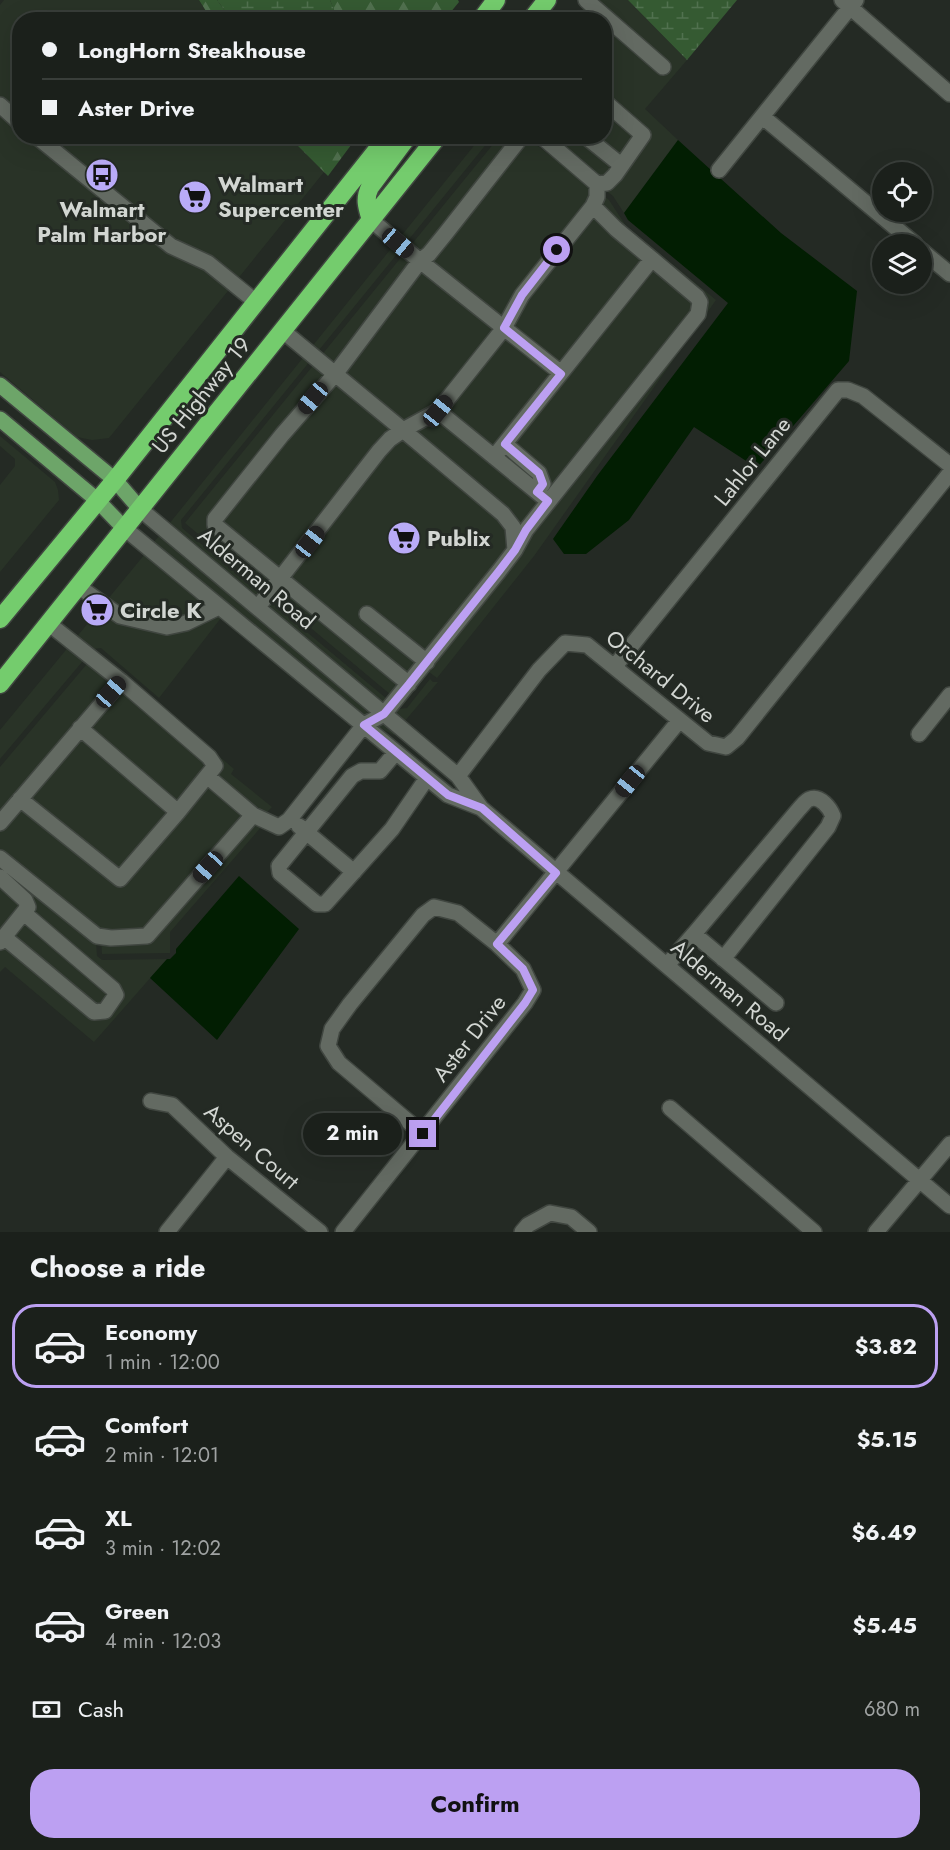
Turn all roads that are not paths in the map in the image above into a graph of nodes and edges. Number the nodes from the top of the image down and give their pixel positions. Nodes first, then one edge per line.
1 (547, 0) edge
2 (586, 0) edge
3 (849, 2) edge
4 (537, 12) edge
5 (600, 12) edge
6 (612, 23) edge
7 (663, 67) dead end
8 (950, 94) edge
9 (0, 105) edge
10 (612, 108) edge
11 (12, 116) edge
12 (763, 117) junction
13 (46, 144) edge
14 (382, 144) edge
15 (402, 144) edge
16 (432, 144) edge
17 (516, 144) edge
18 (550, 144) edge
19 (595, 144) edge
20 (621, 165) junction
21 (719, 170) dead end
22 (597, 184) junction
23 (593, 206) junction
24 (371, 220) junction
25 (903, 234) edge
26 (652, 259) junction
27 (932, 259) edge
28 (420, 261) junction
29 (950, 274) edge
30 (256, 302) junction
31 (504, 328) junction
32 (283, 331) junction
33 (336, 374) junction
34 (561, 374) junction
35 (0, 386) edge
36 (438, 411) junction
37 (0, 419) edge
38 (403, 430) junction
39 (505, 444) junction
40 (494, 458) junction
41 (950, 465) edge
42 (950, 473) edge
43 (115, 480) junction
44 (542, 497) junction
45 (97, 500) junction
46 (140, 509) junction
47 (123, 527) junction
48 (520, 528) junction
49 (280, 579) junction
50 (78, 586) junction
51 (219, 607) junction
52 (258, 607) junction
53 (367, 614) dead end
54 (0, 619) edge
55 (48, 623) junction
56 (427, 662) junction
57 (615, 666) junction
58 (121, 681) junction
59 (0, 684) edge
60 (409, 684) junction
61 (950, 695) edge
62 (384, 714) junction
63 (679, 721) junction
64 (364, 725) junction
65 (80, 728) junction
66 (919, 734) dead end
67 (396, 752) junction
68 (207, 776) junction
69 (458, 776) junction
70 (427, 778) junction
71 (20, 799) junction
72 (482, 808) junction
73 (178, 812) junction
74 (253, 815) junction
75 (290, 818) junction
76 (0, 823) edge
77 (306, 832) junction
78 (0, 858) edge
79 (354, 872) junction
80 (556, 873) junction
81 (0, 877) edge
82 (26, 910) junction
83 (694, 934) junction
84 (2, 939) edge
85 (497, 944) junction
86 (723, 959) junction
87 (667, 965) junction
88 (776, 1003) dead end
89 (151, 1101) dead end
90 (670, 1108) dead end
91 (423, 1134) junction
92 (950, 1144) edge
93 (227, 1157) junction
94 (920, 1181) junction
95 (950, 1206) edge
96 (167, 1232) edge
97 (320, 1232) edge
98 (343, 1232) edge
99 (522, 1232) edge
100 (589, 1232) edge
101 (814, 1232) edge
102 (876, 1232) edge

1 - 4 highway
2 - 5 street
3 - 8 street
3 - 12 street
6 - 7 street
9 - 11 street
10 - 20 street
12 - 21 street
12 - 25 street
13 - 30 street
14 - 30 highway, US Highway 19
15 - 24 highway
16 - 24 highway, US Highway 19
17 - 28 street
18 - 22 street
19 - 20 street
20 - 22 street
22 - 23 street
23 - 26 street
23 - 31 street
24 - 28 street
24 - 32 highway, US Highway 19
26 - 34 street
26 - 44 street
27 - 29 street
28 - 31 street
28 - 33 street
30 - 43 highway, US Highway 19
31 - 34 street
31 - 36 street
32 - 33 street
32 - 46 highway, US Highway 19
33 - 38 street
33 - 49 street
34 - 39 street
35 - 43 main road, Alderman Road
36 - 38 street
36 - 40 street
37 - 45 main road, Alderman Road
38 - 48 street
38 - 49 street
39 - 40 street
39 - 44 street
40 - 44 street
41 - 57 street, Lahlor Lane
42 - 63 street, Orchard Drive
43 - 45 highway, US Highway 19
43 - 46 main road, Alderman Road
44 - 48 street
45 - 47 main road, Alderman Road
45 - 54 highway, US Highway 19
46 - 47 highway, US Highway 19
46 - 52 street, Alderman Road
47 - 50 highway, US Highway 19
47 - 51 street, Alderman Road
48 - 56 street
49 - 52 street
49 - 60 street
50 - 51 street
50 - 55 highway, US Highway 19
51 - 64 street, Alderman Road
52 - 62 street, Alderman Road
53 - 56 street
55 - 58 street
55 - 59 highway, US Highway 19
56 - 60 street
57 - 63 street, Orchard Drive
57 - 69 street, Orchard Drive
58 - 65 street
58 - 68 street
60 - 62 street
61 - 66 street
62 - 64 street
62 - 69 street, Alderman Road
63 - 80 street
64 - 67 street, Alderman Road
64 - 75 street
65 - 71 street
65 - 73 street
67 - 70 street, Alderman Road
67 - 77 street
68 - 73 street
68 - 74 street
69 - 72 street, Alderman Road
70 - 72 street, Alderman Road
70 - 79 street
71 - 73 street
71 - 76 street
72 - 80 street, Alderman Road
74 - 75 street
74 - 78 street
75 - 77 street
77 - 79 street
77 - 79 street
80 - 85 street
80 - 87 street, Alderman Road
81 - 82 street
82 - 84 street
82 - 84 street
83 - 86 street
83 - 86 street
83 - 87 street
85 - 91 street, Aster Drive
85 - 91 street
86 - 88 street
87 - 94 street, Alderman Road
89 - 93 street, Aspen Court
90 - 101 street
91 - 98 street, Aster Drive
92 - 94 street
93 - 96 street
93 - 97 street, Aspen Court
94 - 95 street, Alderman Road
94 - 102 street
99 - 100 street

